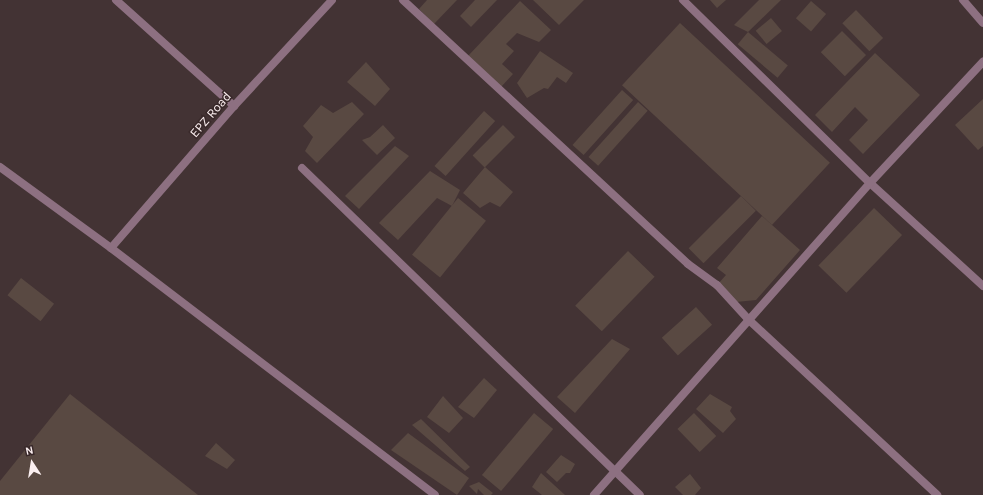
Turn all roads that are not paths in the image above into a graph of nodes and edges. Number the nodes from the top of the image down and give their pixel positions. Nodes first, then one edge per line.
1 (116, 0) edge
2 (332, 0) edge
3 (403, 0) edge
4 (683, 0) edge
5 (963, 0) edge
6 (983, 23) edge
7 (983, 62) edge
8 (234, 106) junction
9 (0, 167) edge
10 (302, 168) dead end
11 (870, 183) junction
12 (111, 248) junction
13 (983, 286) edge
14 (749, 320) junction
15 (616, 472) junction
16 (435, 495) edge
17 (594, 495) edge
18 (640, 495) edge
19 (938, 495) edge

1 - 8 street
2 - 8 street, EPZ Road
3 - 14 street
4 - 11 street
5 - 6 street
7 - 11 street
8 - 12 street, EPZ Road
9 - 12 street
10 - 15 street
11 - 13 street
11 - 14 street
12 - 16 street
14 - 15 street
14 - 19 street
15 - 17 street
15 - 18 street

